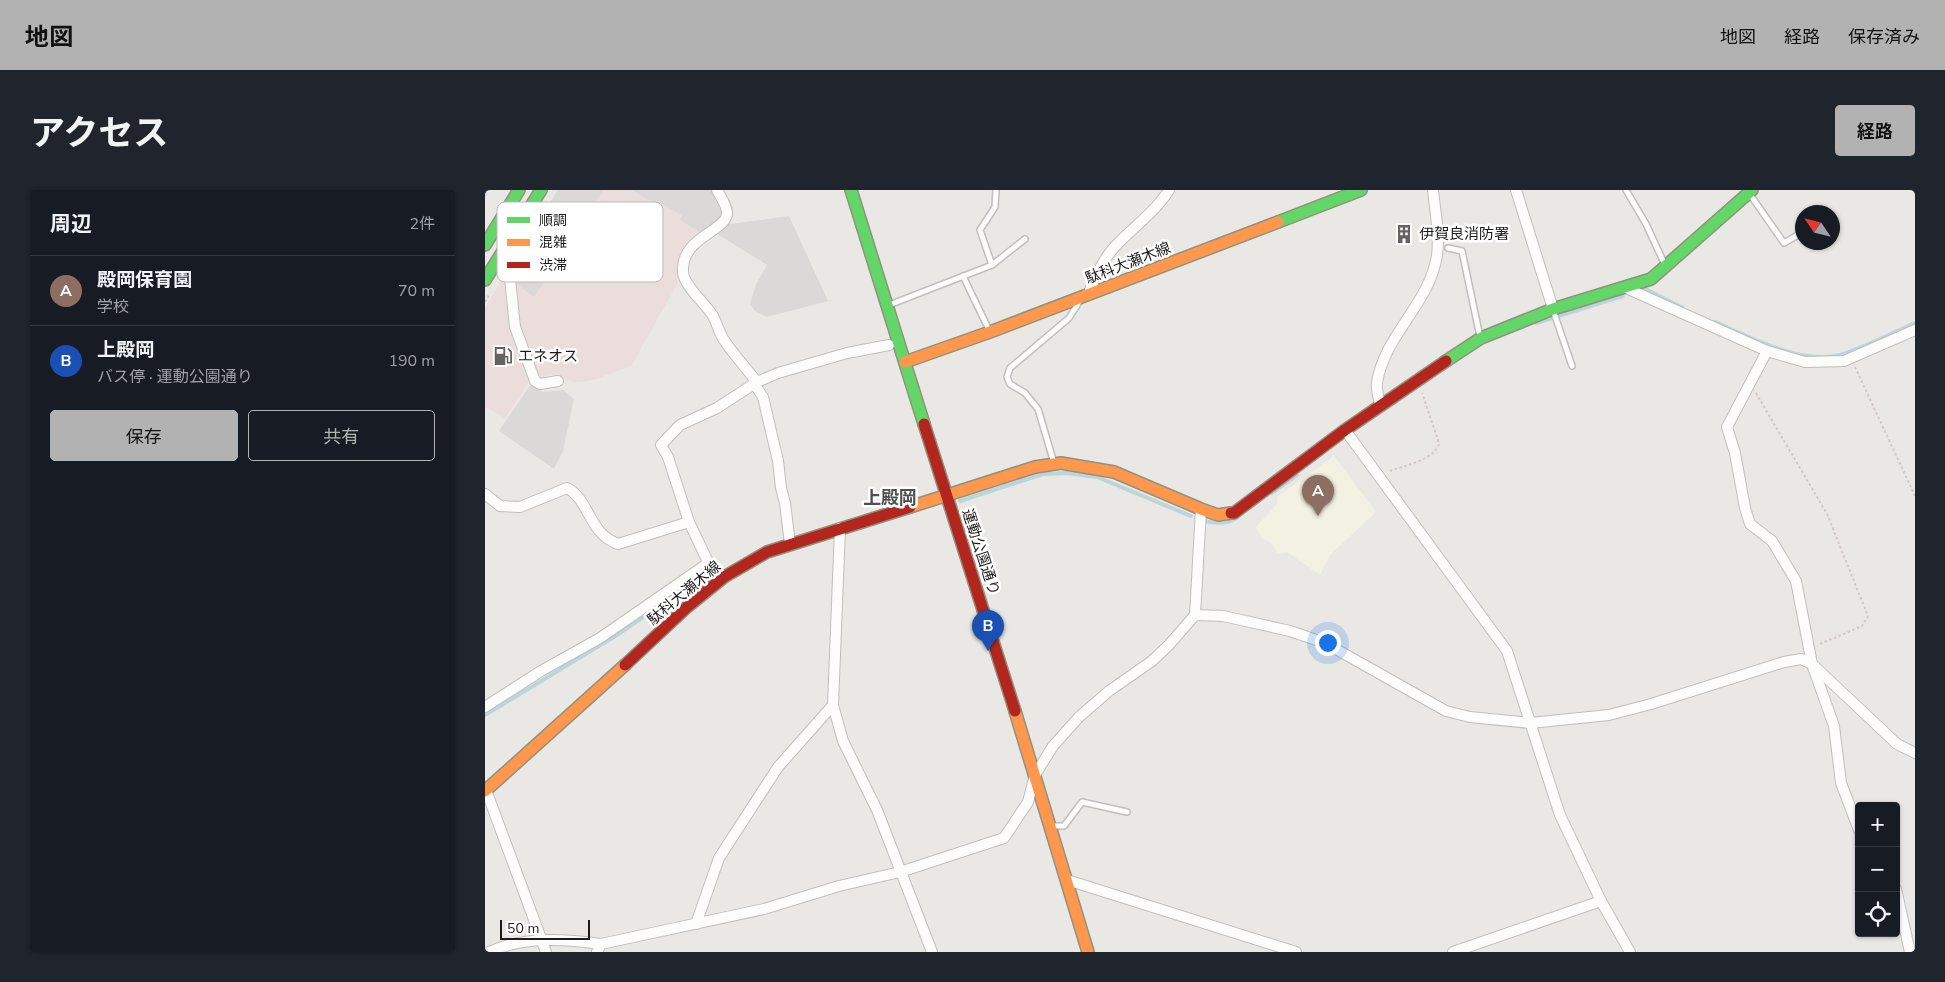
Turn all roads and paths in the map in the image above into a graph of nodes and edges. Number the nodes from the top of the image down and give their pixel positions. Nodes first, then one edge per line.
1 (519, 190) edge
2 (541, 190) edge
3 (717, 190) edge
4 (851, 190) edge
5 (996, 190) edge
6 (1169, 190) edge
7 (1361, 190) edge
8 (1433, 190) edge
9 (1516, 190) edge
10 (1626, 190) edge
11 (1750, 191) edge
12 (512, 202) edge
13 (534, 202) edge
14 (497, 226) edge
15 (1795, 237) edge
16 (1025, 239) dead end
17 (485, 245) edge
18 (1448, 248) dead end
19 (497, 261) edge
20 (992, 265) junction
21 (1666, 265) junction
22 (963, 276) junction
23 (485, 280) edge
24 (510, 282) edge
25 (1626, 288) junction
26 (1085, 296) junction
27 (887, 305) junction
28 (1553, 310) junction
29 (1915, 330) edge
30 (990, 332) junction
31 (1481, 338) junction
32 (889, 345) dead end
33 (1767, 351) junction
34 (1850, 358) junction
35 (905, 362) junction
36 (1572, 366) dead end
37 (558, 381) dead end
38 (1750, 382) junction
39 (756, 383) junction
40 (1421, 390) dead end
41 (1380, 405) junction
42 (1345, 430) junction
43 (1054, 464) junction
44 (1378, 475) junction
45 (485, 494) edge
46 (947, 494) junction
47 (1915, 496) edge
48 (1201, 509) junction
49 (689, 522) junction
50 (840, 528) junction
51 (791, 544) junction
52 (710, 566) junction
53 (724, 577) junction
54 (1195, 615) junction
55 (1809, 648) junction
56 (1812, 664) junction
57 (833, 705) junction
58 (485, 707) edge
59 (1530, 723) junction
60 (1915, 753) edge
61 (1035, 775) junction
62 (485, 790) edge
63 (1127, 812) dead end
64 (1855, 820) edge
65 (1051, 826) junction
66 (901, 872) junction
67 (1067, 880) junction
68 (1897, 892) edge
69 (1601, 901) junction
70 (696, 924) junction
71 (542, 940) junction
72 (599, 948) edge
73 (489, 952) edge
74 (546, 952) edge
75 (932, 952) edge
76 (1088, 952) edge
77 (1296, 952) edge
78 (1453, 952) edge
79 (1629, 952) edge
80 (1910, 952) edge

1 - 12 main road
2 - 13 main road
3 - 39 street
4 - 27 main road, 運動公園通り
5 - 20 lane
6 - 26 street
7 - 26 main road, 駄科大瀬木線
8 - 41 street
9 - 28 street
10 - 21 lane
11 - 15 lane
11 - 21 main road, 駄科大瀬木線
14 - 17 main road
16 - 20 lane
18 - 31 lane
19 - 23 main road
20 - 22 lane
21 - 25 main road, 駄科大瀬木線
22 - 27 lane
22 - 30 lane
24 - 37 street
25 - 28 main road, 駄科大瀬木線
25 - 33 street
26 - 30 main road, 駄科大瀬木線
26 - 43 lane
27 - 35 main road, 運動公園通り
28 - 31 main road, 駄科大瀬木線
28 - 36 lane
29 - 34 street
30 - 35 main road, 駄科大瀬木線
31 - 41 main road, 駄科大瀬木線
32 - 39 street
33 - 34 street
33 - 38 street
34 - 47 path
35 - 46 main road, 運動公園通り
38 - 55 street
38 - 55 path
39 - 49 street
39 - 51 street
40 - 44 path
41 - 42 main road, 駄科大瀬木線
42 - 44 street
42 - 48 main road, 駄科大瀬木線
43 - 46 main road, 駄科大瀬木線
43 - 48 main road, 駄科大瀬木線
44 - 59 street
45 - 49 street
46 - 50 main road, 駄科大瀬木線
46 - 61 main road, 運動公園通り
48 - 54 street
49 - 52 street
50 - 51 main road, 駄科大瀬木線
50 - 57 street
51 - 53 main road, 駄科大瀬木線
52 - 53 street
52 - 58 street
53 - 62 main road, 駄科大瀬木線
54 - 59 street
54 - 61 street
55 - 56 street
56 - 59 street
56 - 60 street
56 - 64 street
57 - 66 street
57 - 70 street
59 - 69 street
61 - 65 main road, 運動公園通り
61 - 66 street
62 - 71 street
63 - 65 lane
65 - 67 main road, 運動公園通り
66 - 70 street
66 - 75 street
67 - 76 main road, 運動公園通り
67 - 77 street
68 - 80 street
69 - 78 street
69 - 79 street
70 - 72 street
71 - 72 street
71 - 73 street
71 - 74 street

